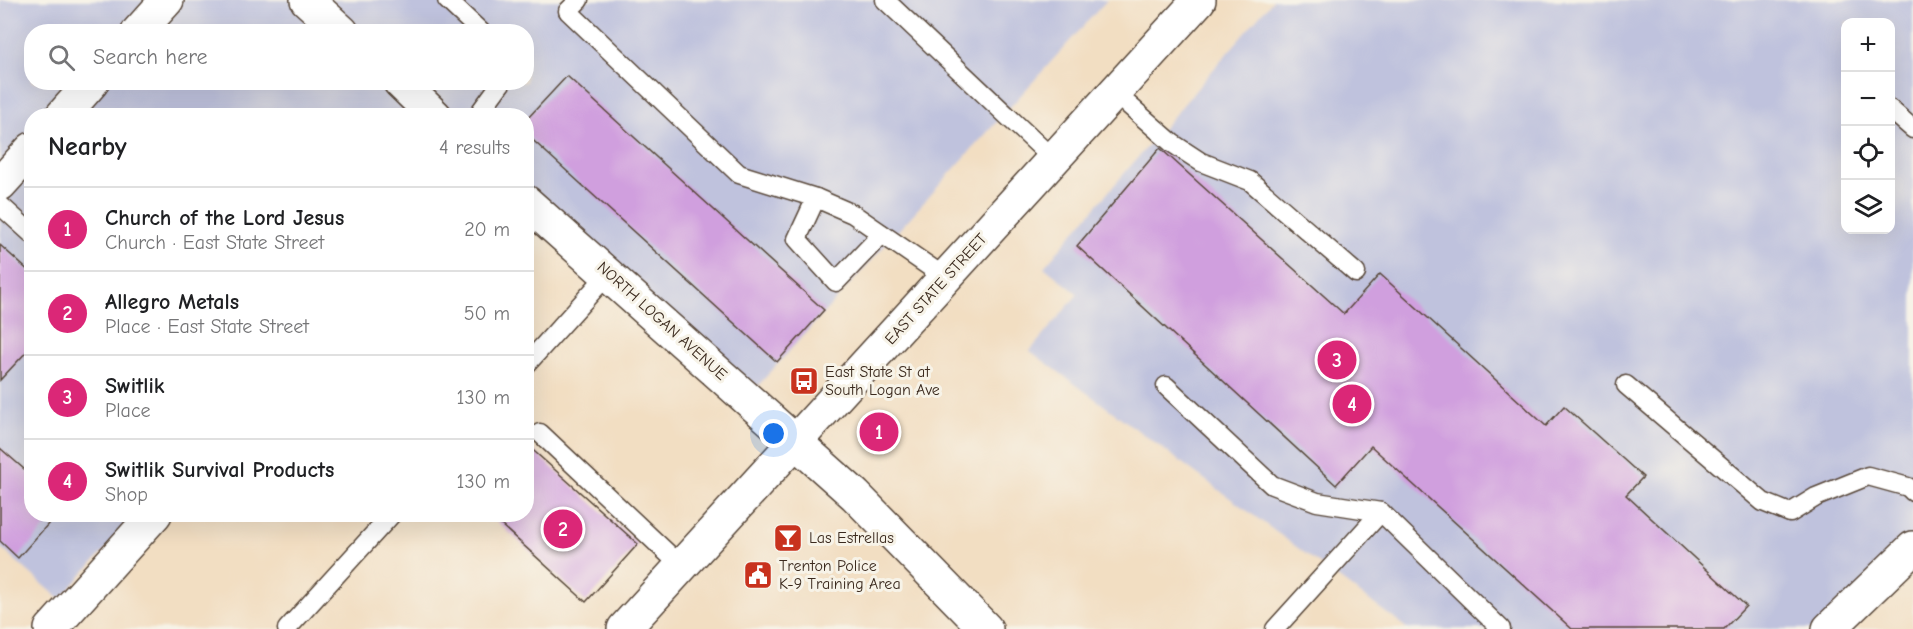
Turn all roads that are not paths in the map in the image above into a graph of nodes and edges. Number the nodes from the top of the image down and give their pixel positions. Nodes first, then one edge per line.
1 (167, 0) edge
2 (307, 0) edge
3 (447, 0) edge
4 (579, 0) edge
5 (885, 0) edge
6 (1199, 0) edge
7 (145, 24) edge
8 (333, 24) edge
9 (472, 24) edge
10 (85, 90) edge
11 (407, 90) edge
12 (496, 90) edge
13 (1115, 93) junction
14 (69, 108) edge
15 (427, 108) edge
16 (483, 108) edge
17 (1895, 113) edge
18 (1913, 129) edge
19 (24, 158) edge
20 (1054, 160) junction
21 (0, 184) edge
22 (816, 198) junction
23 (0, 205) edge
24 (534, 209) edge
25 (24, 227) edge
26 (882, 234) junction
27 (609, 273) junction
28 (1356, 273) dead end
29 (946, 278) junction
30 (534, 357) edge
31 (1626, 385) dead end
32 (1166, 386) dead end
33 (540, 433) dead end
34 (796, 441) junction
35 (1913, 492) edge
36 (1381, 512) junction
37 (149, 522) edge
38 (385, 522) edge
39 (1913, 548) edge
40 (680, 565) junction
41 (978, 626) edge
42 (51, 629) edge
43 (287, 629) edge
44 (624, 629) edge
45 (1275, 629) edge
46 (1501, 629) edge
47 (1829, 629) edge

1 - 7 street
2 - 8 street
3 - 9 lane
4 - 22 lane
5 - 20 lane
6 - 13 street, EAST STATE STREET
10 - 14 street
11 - 15 street
12 - 16 lane
13 - 20 street, EAST STATE STREET
13 - 28 lane
17 - 18 lane
19 - 21 street
20 - 29 street, EAST STATE STREET
22 - 26 lane
22 - 26 lane
23 - 25 lane
24 - 27 street, NORTH LOGAN AVENUE
26 - 29 lane
27 - 30 lane
27 - 34 street, NORTH LOGAN AVENUE
29 - 34 street, EAST STATE STREET
31 - 35 lane
32 - 36 lane
33 - 40 lane
34 - 40 street, EAST STATE STREET
34 - 41 street, NORTH LOGAN AVENUE
36 - 45 lane
36 - 46 lane
37 - 42 street
38 - 43 lane
39 - 47 street
40 - 44 street, EAST STATE STREET

